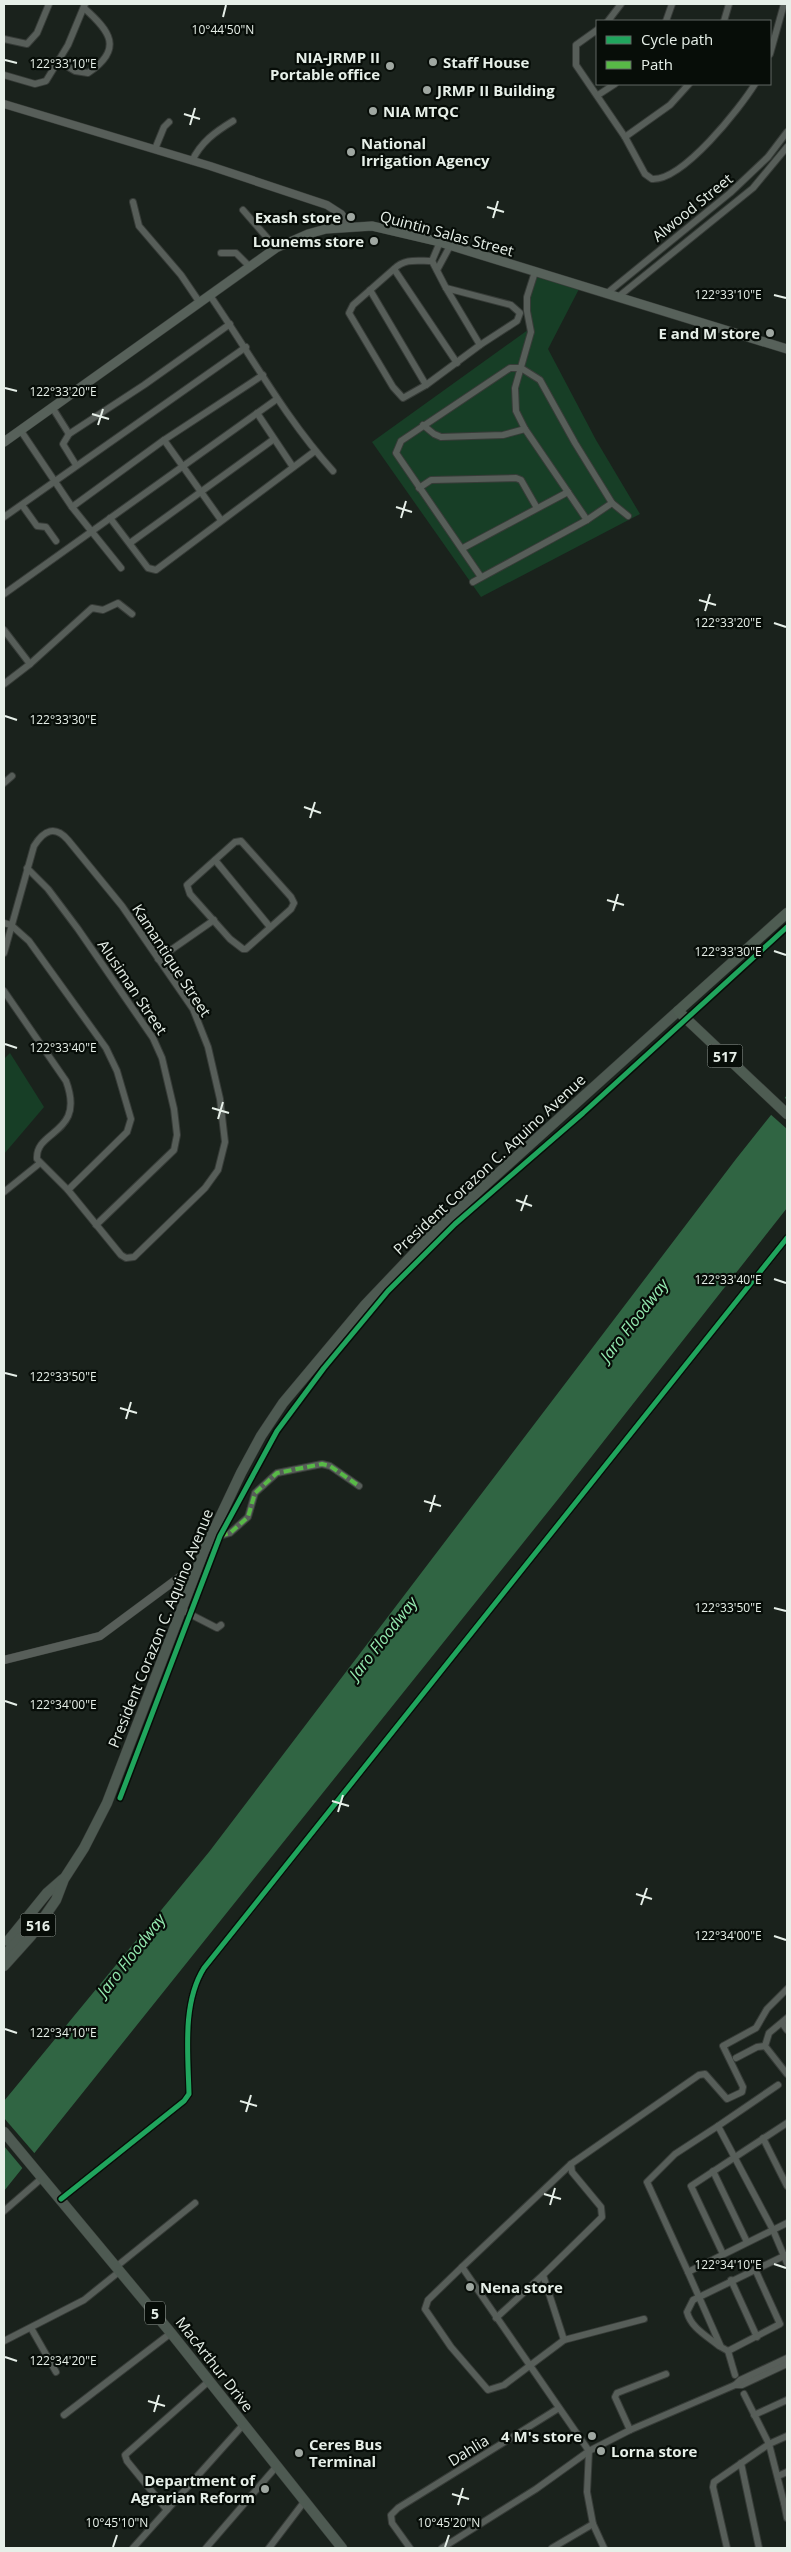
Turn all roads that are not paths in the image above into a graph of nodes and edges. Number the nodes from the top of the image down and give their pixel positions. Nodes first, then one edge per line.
1 (49, 4) edge
2 (620, 4) edge
3 (672, 4) edge
4 (729, 4) edge
5 (784, 4) edge
6 (84, 6) edge
7 (609, 20) edge
8 (666, 20) edge
9 (724, 20) edge
10 (596, 31) edge
11 (4, 39) edge
12 (771, 50) edge
13 (58, 61) junction
14 (4, 75) edge
15 (613, 85) edge
16 (688, 85) edge
17 (754, 85) edge
18 (598, 95) junction
19 (4, 104) edge
20 (233, 121) dead end
21 (169, 122) dead end
22 (787, 132) edge
23 (625, 137) junction
24 (787, 147) edge
25 (155, 149) junction
26 (192, 161) junction
27 (133, 202) dead end
28 (243, 210) dead end
29 (350, 227) junction
30 (440, 242) junction
31 (450, 246) junction
32 (276, 248) junction
33 (222, 253) dead end
34 (655, 253) junction
35 (432, 261) junction
36 (662, 263) junction
37 (250, 267) junction
38 (394, 269) junction
39 (437, 270) junction
40 (535, 272) junction
41 (446, 288) junction
42 (370, 290) junction
43 (606, 294) junction
44 (211, 297) junction
45 (618, 297) junction
46 (200, 303) junction
47 (230, 324) junction
48 (480, 345) junction
49 (246, 347) junction
50 (787, 349) edge
51 (457, 363) junction
52 (521, 368) junction
53 (263, 375) junction
54 (426, 385) junction
55 (277, 399) junction
56 (52, 408) junction
57 (256, 414) junction
58 (423, 425) junction
59 (525, 429) junction
60 (20, 430) junction
61 (69, 434) junction
62 (274, 439) junction
63 (164, 440) junction
64 (4, 442) edge
65 (315, 451) junction
66 (76, 464) junction
67 (184, 467) junction
68 (293, 468) junction
69 (333, 471) dead end
70 (54, 481) junction
71 (419, 488) junction
72 (200, 491) junction
73 (568, 492) junction
74 (612, 503) junction
75 (22, 504) junction
76 (72, 507) junction
77 (538, 508) junction
78 (628, 516) dead end
79 (4, 517) edge
80 (110, 518) junction
81 (221, 520) junction
82 (587, 520) junction
83 (91, 531) junction
84 (56, 541) dead end
85 (130, 543) junction
86 (463, 548) junction
87 (121, 568) dead end
88 (481, 577) junction
89 (473, 582) dead end
90 (4, 594) edge
91 (132, 614) dead end
92 (4, 630) edge
93 (30, 664) junction
94 (4, 684) edge
95 (12, 776) dead end
96 (4, 783) edge
97 (215, 860) junction
98 (27, 868) junction
99 (787, 913) edge
100 (214, 920) junction
101 (4, 923) edge
102 (11, 925) junction
103 (270, 927) junction
104 (4, 953) edge
105 (158, 959) junction
106 (4, 991) edge
107 (678, 1011) junction
108 (787, 1114) edge
109 (40, 1163) junction
110 (68, 1190) junction
111 (4, 1192) edge
112 (96, 1225) junction
113 (787, 1238) edge
114 (359, 1486) dead end
115 (220, 1536) joint
116 (206, 1548) junction
117 (189, 1570) joint
118 (182, 1610) junction
119 (221, 1625) dead end
120 (4, 1660) edge
121 (64, 1879) junction
122 (4, 1946) edge
123 (4, 1956) edge
124 (4, 1966) edge
125 (787, 1989) edge
126 (785, 2021) edge
127 (787, 2030) edge
128 (765, 2046) junction
129 (736, 2058) dead end
130 (787, 2074) edge
131 (778, 2085) dead end
132 (718, 2126) junction
133 (786, 2126) edge
134 (4, 2132) edge
135 (763, 2138) junction
136 (735, 2157) junction
137 (571, 2164) junction
138 (713, 2171) junction
139 (41, 2176) junction
140 (787, 2186) edge
141 (61, 2199) junction
142 (195, 2203) dead end
143 (4, 2211) edge
144 (787, 2223) edge
145 (773, 2230) junction
146 (747, 2242) junction
147 (723, 2254) junction
148 (786, 2255) edge
149 (787, 2263) edge
150 (462, 2267) junction
151 (118, 2268) junction
152 (755, 2269) junction
153 (688, 2272) junction
154 (543, 2275) junction
155 (731, 2280) junction
156 (699, 2296) junction
157 (496, 2318) junction
158 (644, 2319) dead end
159 (31, 2328) junction
160 (171, 2333) junction
161 (757, 2337) junction
162 (564, 2340) junction
163 (4, 2341) edge
164 (721, 2347) junction
165 (728, 2351) junction
166 (787, 2358) edge
167 (787, 2364) edge
168 (530, 2366) junction
169 (56, 2372) dead end
170 (666, 2374) dead end
171 (735, 2375) dead end
172 (209, 2381) junction
173 (745, 2381) junction
174 (744, 2394) dead end
175 (787, 2400) edge
176 (559, 2408) junction
177 (64, 2415) dead end
178 (754, 2415) junction
179 (243, 2425) junction
180 (630, 2430) junction
181 (787, 2436) edge
182 (769, 2444) junction
183 (590, 2451) junction
184 (741, 2463) junction
185 (276, 2467) junction
186 (787, 2472) edge
187 (778, 2476) junction
188 (304, 2502) junction
189 (786, 2503) edge
190 (167, 2510) junction
191 (787, 2518) edge
192 (593, 2524) junction
193 (134, 2548) edge
194 (206, 2548) edge
195 (269, 2548) edge
196 (342, 2548) edge
197 (410, 2548) edge
198 (442, 2548) edge
199 (552, 2548) edge
200 (604, 2548) edge
201 (727, 2548) edge
202 (759, 2548) edge

1 - 11 street
2 - 7 street
3 - 8 street
4 - 9 street
5 - 12 street
6 - 13 street
6 - 13 street
10 - 18 street
13 - 14 street
15 - 18 street
16 - 23 street
17 - 23 street
18 - 23 street
19 - 25 street
20 - 26 street
21 - 25 street
22 - 34 street, Alwood Street
24 - 36 street, Alwood Street
25 - 26 street
26 - 29 street
27 - 46 street
28 - 32 street
29 - 30 main road, Quintin Salas Street
29 - 32 main road, Quintin Salas Street
30 - 31 main road, Quintin Salas Street
30 - 35 street
31 - 39 street
31 - 40 main road, Quintin Salas Street
32 - 37 main road, Quintin Salas Street
33 - 37 street
34 - 36 street
34 - 43 street, Alwood Street
35 - 38 street
35 - 39 street
36 - 45 street, Alwood Street
37 - 44 main road, Quintin Salas Street
38 - 42 street
38 - 51 street
39 - 41 street
40 - 43 main road, Quintin Salas Street
40 - 52 street
41 - 48 street
41 - 48 street
42 - 54 street
42 - 54 street
43 - 45 main road, Quintin Salas Street
44 - 46 main road, Quintin Salas Street
44 - 47 street
45 - 50 main road, Quintin Salas Street
46 - 56 main road, Quintin Salas Street
47 - 49 street
47 - 61 street
48 - 51 street
49 - 53 street
49 - 66 street
51 - 54 street
52 - 58 street
52 - 59 street
52 - 74 street
53 - 55 street
53 - 63 street
55 - 57 street
55 - 65 street
56 - 60 main road, Quintin Salas Street
56 - 61 street
57 - 62 street
57 - 67 street
58 - 59 street
58 - 71 street
59 - 73 street
60 - 64 main road, Quintin Salas Street
60 - 70 street
61 - 66 street
62 - 68 street
62 - 72 street
63 - 67 street
63 - 76 street
65 - 68 street
65 - 69 street
66 - 70 street
67 - 72 street
67 - 80 street
68 - 81 street
70 - 75 street
70 - 76 street
71 - 77 street
71 - 86 street
72 - 81 street
72 - 85 street
73 - 77 street
73 - 82 street
74 - 78 street
74 - 82 street
75 - 79 street
75 - 84 street
76 - 83 street
77 - 86 street
80 - 83 street
80 - 85 street
81 - 85 street
82 - 88 street
83 - 87 street
83 - 90 street
86 - 88 street
88 - 89 street
91 - 93 street
92 - 93 street
93 - 94 street
95 - 96 street
97 - 100 street
97 - 103 street
97 - 103 street
98 - 102 street
98 - 105 street, Kamantique Street
98 - 112 street, Alusiman Street
99 - 107 highway, President Corazon C. Aquino Avenue / 516
100 - 103 street
100 - 105 street
101 - 102 street
102 - 104 street
102 - 110 street
105 - 112 street, Kamantique Street
106 - 109 street
107 - 108 highway, 517
107 - 116 main road, President Corazon C. Aquino Avenue / 516
109 - 110 street, Kamantique Street
109 - 111 street
110 - 112 street, Kamantique Street
113 - 141 street
114 - 115 street
115 - 116 main road
116 - 117 main road
116 - 118 main road, President Corazon C. Aquino Avenue / 516
117 - 120 street
118 - 119 street
118 - 121 main road, President Corazon C. Aquino Avenue / 516
121 - 122 main road, President Corazon C. Aquino Avenue / 516
121 - 123 main road
121 - 124 main road, President Corazon C. Aquino Avenue / 516
125 - 137 street
126 - 127 street
126 - 128 street
128 - 129 street
128 - 130 street
131 - 132 street
132 - 136 street
132 - 153 street
133 - 135 street
134 - 139 main road, MacArthur Drive / 5
135 - 136 street
135 - 140 street
136 - 138 street
136 - 145 street
137 - 150 street
137 - 154 street
138 - 146 street
138 - 147 street
139 - 141 main road, MacArthur Drive / 5
139 - 143 street
141 - 151 main road, MacArthur Drive / 5
142 - 151 street
144 - 145 street
145 - 146 street
145 - 148 street
146 - 147 street
147 - 153 street
148 - 149 street
148 - 152 street
150 - 157 street
150 - 168 street
151 - 159 street
151 - 160 main road, MacArthur Drive / 5
152 - 155 street
152 - 161 street
153 - 156 street
154 - 157 street
154 - 162 street
155 - 156 street
155 - 161 street
156 - 164 street
156 - 164 street
157 - 168 street
158 - 162 street
159 - 163 street
159 - 169 street
160 - 172 main road, MacArthur Drive / 5
160 - 177 street
161 - 165 street
162 - 168 street
164 - 165 street
165 - 171 street
166 - 173 street
167 - 173 street
168 - 176 street
170 - 180 street
172 - 179 main road, MacArthur Drive / 5
172 - 190 street
173 - 180 street
174 - 178 street
175 - 178 street
176 - 183 street
176 - 197 street, Dahlia
178 - 182 street
179 - 185 main road, MacArthur Drive / 5
179 - 190 street
180 - 183 street
181 - 182 street
182 - 184 street
182 - 187 street
183 - 192 street
183 - 198 street
184 - 201 street
184 - 202 street
185 - 188 main road, MacArthur Drive / 5
185 - 194 street
186 - 187 street
187 - 189 street
188 - 195 street
188 - 196 main road, MacArthur Drive / 5
189 - 191 street
190 - 193 street
192 - 199 street
192 - 200 street

